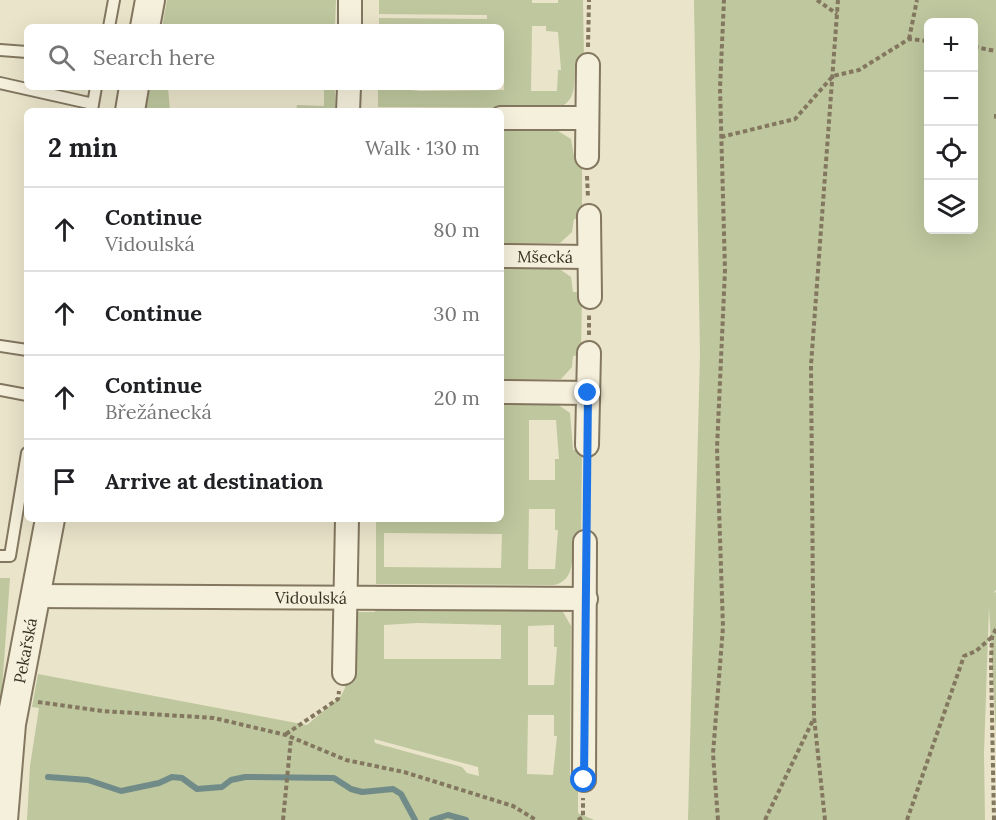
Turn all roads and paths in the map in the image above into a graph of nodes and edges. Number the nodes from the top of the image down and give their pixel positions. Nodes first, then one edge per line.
1 (114, 0) edge
2 (150, 0) edge
3 (350, 0) edge
4 (589, 0) edge
5 (724, 0) edge
6 (817, 0) edge
7 (838, 0) edge
8 (917, 0) edge
9 (837, 14) junction
10 (110, 24) edge
11 (146, 24) edge
12 (350, 24) edge
13 (909, 39) junction
14 (924, 41) edge
15 (978, 48) edge
16 (0, 50) edge
17 (996, 51) edge
18 (24, 52) edge
19 (588, 65) joint
20 (833, 76) junction
21 (0, 83) edge
22 (24, 90) edge
23 (26, 90) edge
24 (95, 90) edge
25 (134, 90) edge
26 (349, 90) edge
27 (92, 108) edge
28 (130, 108) edge
29 (348, 108) edge
30 (996, 114) edge
31 (504, 118) edge
32 (587, 118) junction
33 (996, 121) edge
34 (721, 137) junction
35 (586, 157) joint
36 (589, 216) joint
37 (504, 256) edge
38 (588, 257) junction
39 (590, 297) joint
40 (0, 346) edge
41 (24, 350) edge
42 (589, 353) joint
43 (0, 390) edge
44 (504, 392) edge
45 (588, 393) junction
46 (24, 394) edge
47 (587, 445) joint
48 (24, 467) edge
49 (49, 522) edge
50 (347, 522) edge
51 (585, 542) joint
52 (5, 556) edge
53 (35, 596) junction
54 (346, 599) junction
55 (586, 599) junction
56 (996, 629) edge
57 (992, 637) junction
58 (344, 673) joint
59 (29, 703) dead end
60 (814, 717) junction
61 (286, 735) junction
62 (291, 738) junction
63 (584, 780) dead end
64 (3, 820) edge
65 (283, 820) edge
66 (536, 820) edge
67 (718, 820) edge
68 (765, 820) edge
69 (825, 820) edge
70 (907, 820) edge
71 (994, 820) edge

1 - 10 lane
2 - 11 street
3 - 12 street
4 - 19 path
5 - 34 path
6 - 9 path
7 - 9 path
8 - 13 path
9 - 20 path
13 - 14 path
13 - 20 path
15 - 17 path
16 - 18 lane
19 - 32 street
20 - 34 path
20 - 60 path
21 - 22 lane
23 - 27 lane
24 - 27 lane
25 - 28 street
26 - 29 street
30 - 33 path
31 - 32 street
32 - 35 street
34 - 67 path
35 - 36 path
36 - 38 street, Mšecká
37 - 38 street, Mšecká
38 - 39 street, Mšecká
39 - 42 path
40 - 41 lane
42 - 45 street
43 - 46 lane
44 - 45 street
45 - 47 street
47 - 51 path
48 - 52 lane
49 - 53 street, Pekařská
50 - 54 street
51 - 55 street
53 - 54 street, Vidoulská
53 - 64 street, Pekařská
54 - 55 street, Vidoulská
54 - 58 street
55 - 63 street
56 - 57 path
57 - 70 path
57 - 71 path
58 - 61 path
59 - 61 path
60 - 68 path
60 - 69 path
61 - 62 path
62 - 65 path
62 - 66 path

